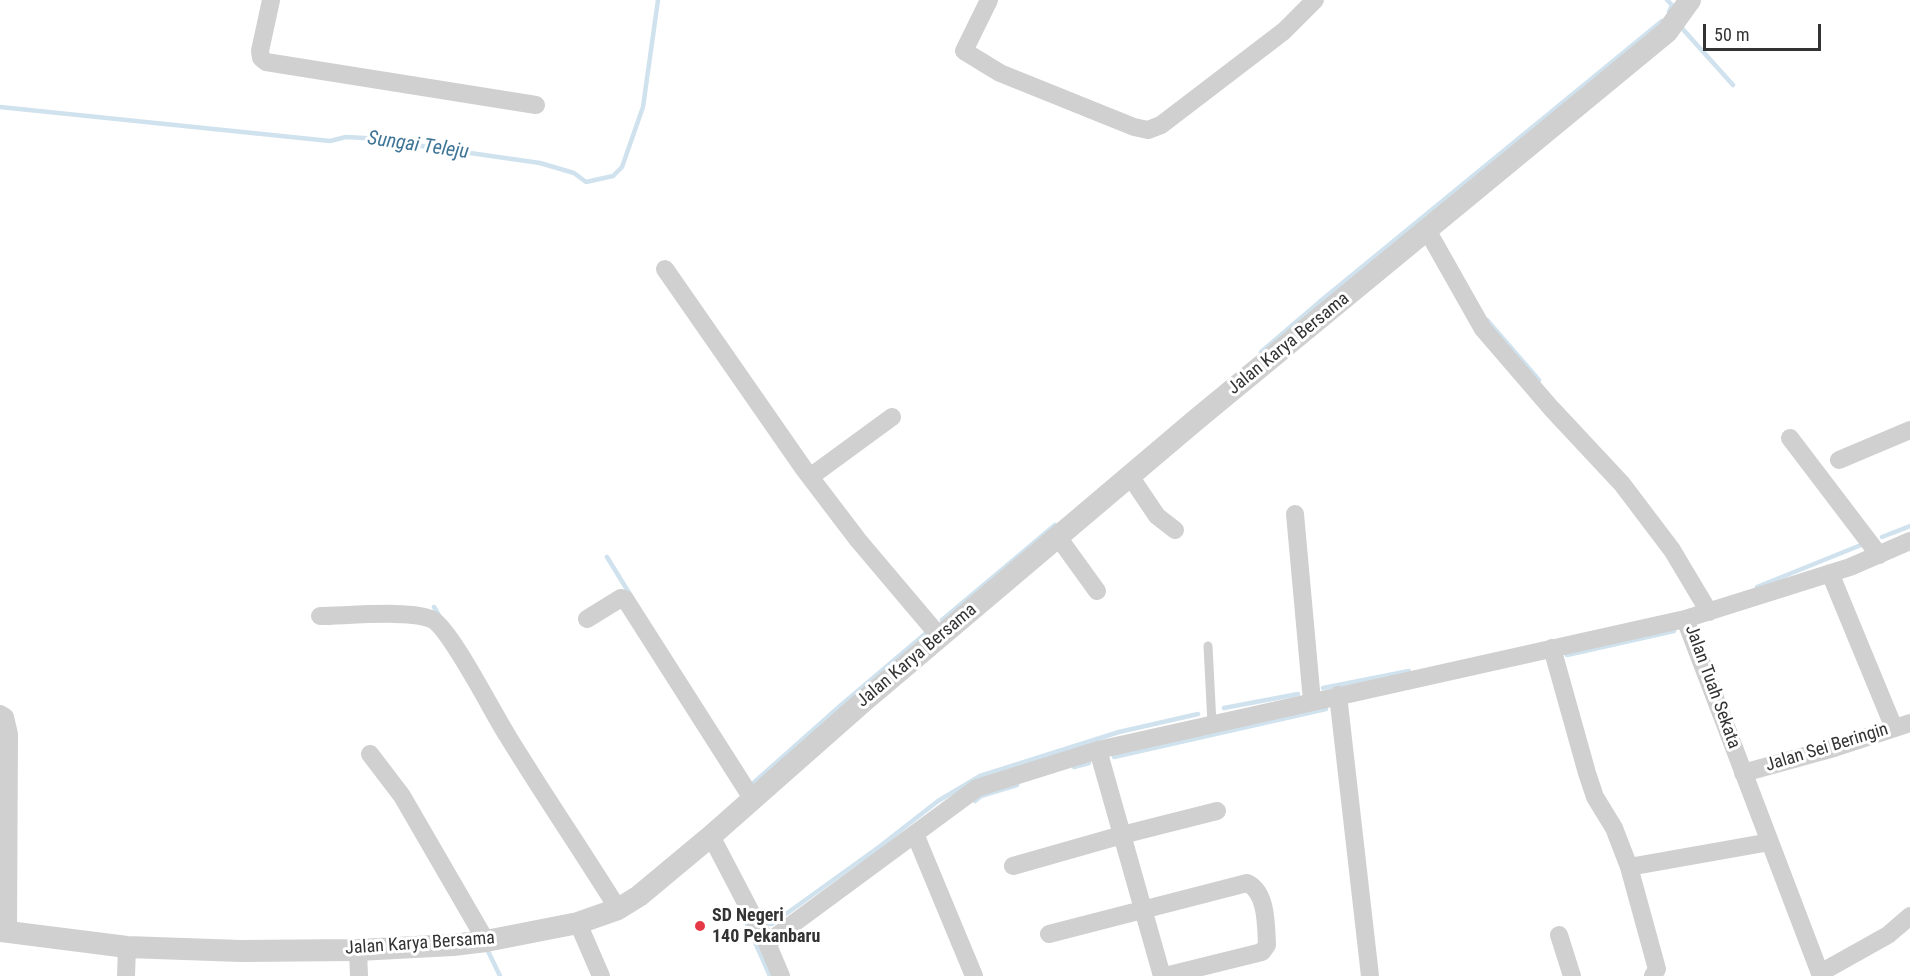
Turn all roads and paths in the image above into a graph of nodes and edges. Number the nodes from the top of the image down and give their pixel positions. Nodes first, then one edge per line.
1 (271, 0) edge
2 (989, 0) edge
3 (1315, 0) edge
4 (1690, 0) edge
5 (536, 105) dead end
6 (1427, 230) junction
7 (665, 269) dead end
8 (892, 417) dead end
9 (1910, 430) edge
10 (1790, 438) dead end
11 (1839, 460) dead end
12 (1130, 476) junction
13 (810, 477) junction
14 (1295, 514) dead end
15 (1175, 530) dead end
16 (1058, 537) junction
17 (1910, 541) edge
18 (1879, 555) junction
19 (1830, 573) junction
20 (1097, 591) dead end
21 (1709, 612) junction
22 (320, 616) dead end
23 (587, 619) dead end
24 (1685, 619) junction
25 (940, 637) junction
26 (1208, 646) dead end
27 (1552, 648) junction
28 (1338, 695) junction
29 (1312, 701) junction
30 (0, 714) edge
31 (1212, 724) junction
32 (1902, 726) edge
33 (1098, 750) junction
34 (370, 754) dead end
35 (1743, 773) junction
36 (753, 800) junction
37 (1217, 811) dead end
38 (915, 834) junction
39 (1122, 835) junction
40 (711, 836) junction
41 (1770, 842) junction
42 (1013, 866) dead end
43 (1629, 867) junction
44 (1143, 908) junction
45 (618, 909) junction
46 (1910, 916) edge
47 (578, 923) junction
48 (4, 932) edge
49 (1049, 934) dead end
50 (1559, 935) dead end
51 (486, 941) junction
52 (767, 943) junction
53 (127, 947) junction
54 (358, 950) junction
55 (1820, 974) edge
56 (126, 976) edge
57 (359, 976) edge
58 (601, 976) edge
59 (781, 976) edge
60 (974, 976) edge
61 (1164, 976) edge
62 (1370, 976) edge
63 (1572, 976) edge
64 (1653, 976) edge

1 - 5 street
2 - 3 street
4 - 6 street, Jalan Karya Bersama
6 - 12 street, Jalan Karya Bersama
6 - 21 street
7 - 13 street
8 - 13 street
9 - 11 street
10 - 18 street
12 - 15 street
12 - 16 street, Jalan Karya Bersama
13 - 25 street
14 - 29 street
16 - 20 street
16 - 25 street, Jalan Karya Bersama
17 - 18 street, Jalan Tuah Sekata
18 - 19 street, Jalan Tuah Sekata
19 - 21 street, Jalan Tuah Sekata
19 - 32 street
21 - 24 street, Jalan Tuah Sekata
22 - 45 street
23 - 36 street
24 - 27 street
24 - 35 street, Jalan Tuah Sekata
25 - 36 street, Jalan Karya Bersama
26 - 31 lane
27 - 28 street
27 - 43 street
28 - 29 street
28 - 62 street
29 - 31 street
30 - 48 street
31 - 33 street
32 - 35 street, Jalan Sei Beringin
33 - 38 street
33 - 39 street
34 - 51 street
35 - 41 street, Jalan Tuah Sekata
36 - 40 street, Jalan Karya Bersama
37 - 39 street
38 - 52 street
38 - 60 street
39 - 42 street
39 - 44 street
40 - 45 street, Jalan Karya Bersama
40 - 52 street
41 - 43 street
41 - 55 street, Jalan Tuah Sekata
43 - 64 street
44 - 49 street
44 - 61 street
44 - 61 street
45 - 47 street, Jalan Karya Bersama
46 - 55 street
47 - 51 street, Jalan Karya Bersama
47 - 58 street
48 - 53 street, Jalan Karya Bersama
50 - 63 street
51 - 54 street, Jalan Karya Bersama
52 - 59 street
53 - 54 street, Jalan Karya Bersama
53 - 56 street
54 - 57 street

